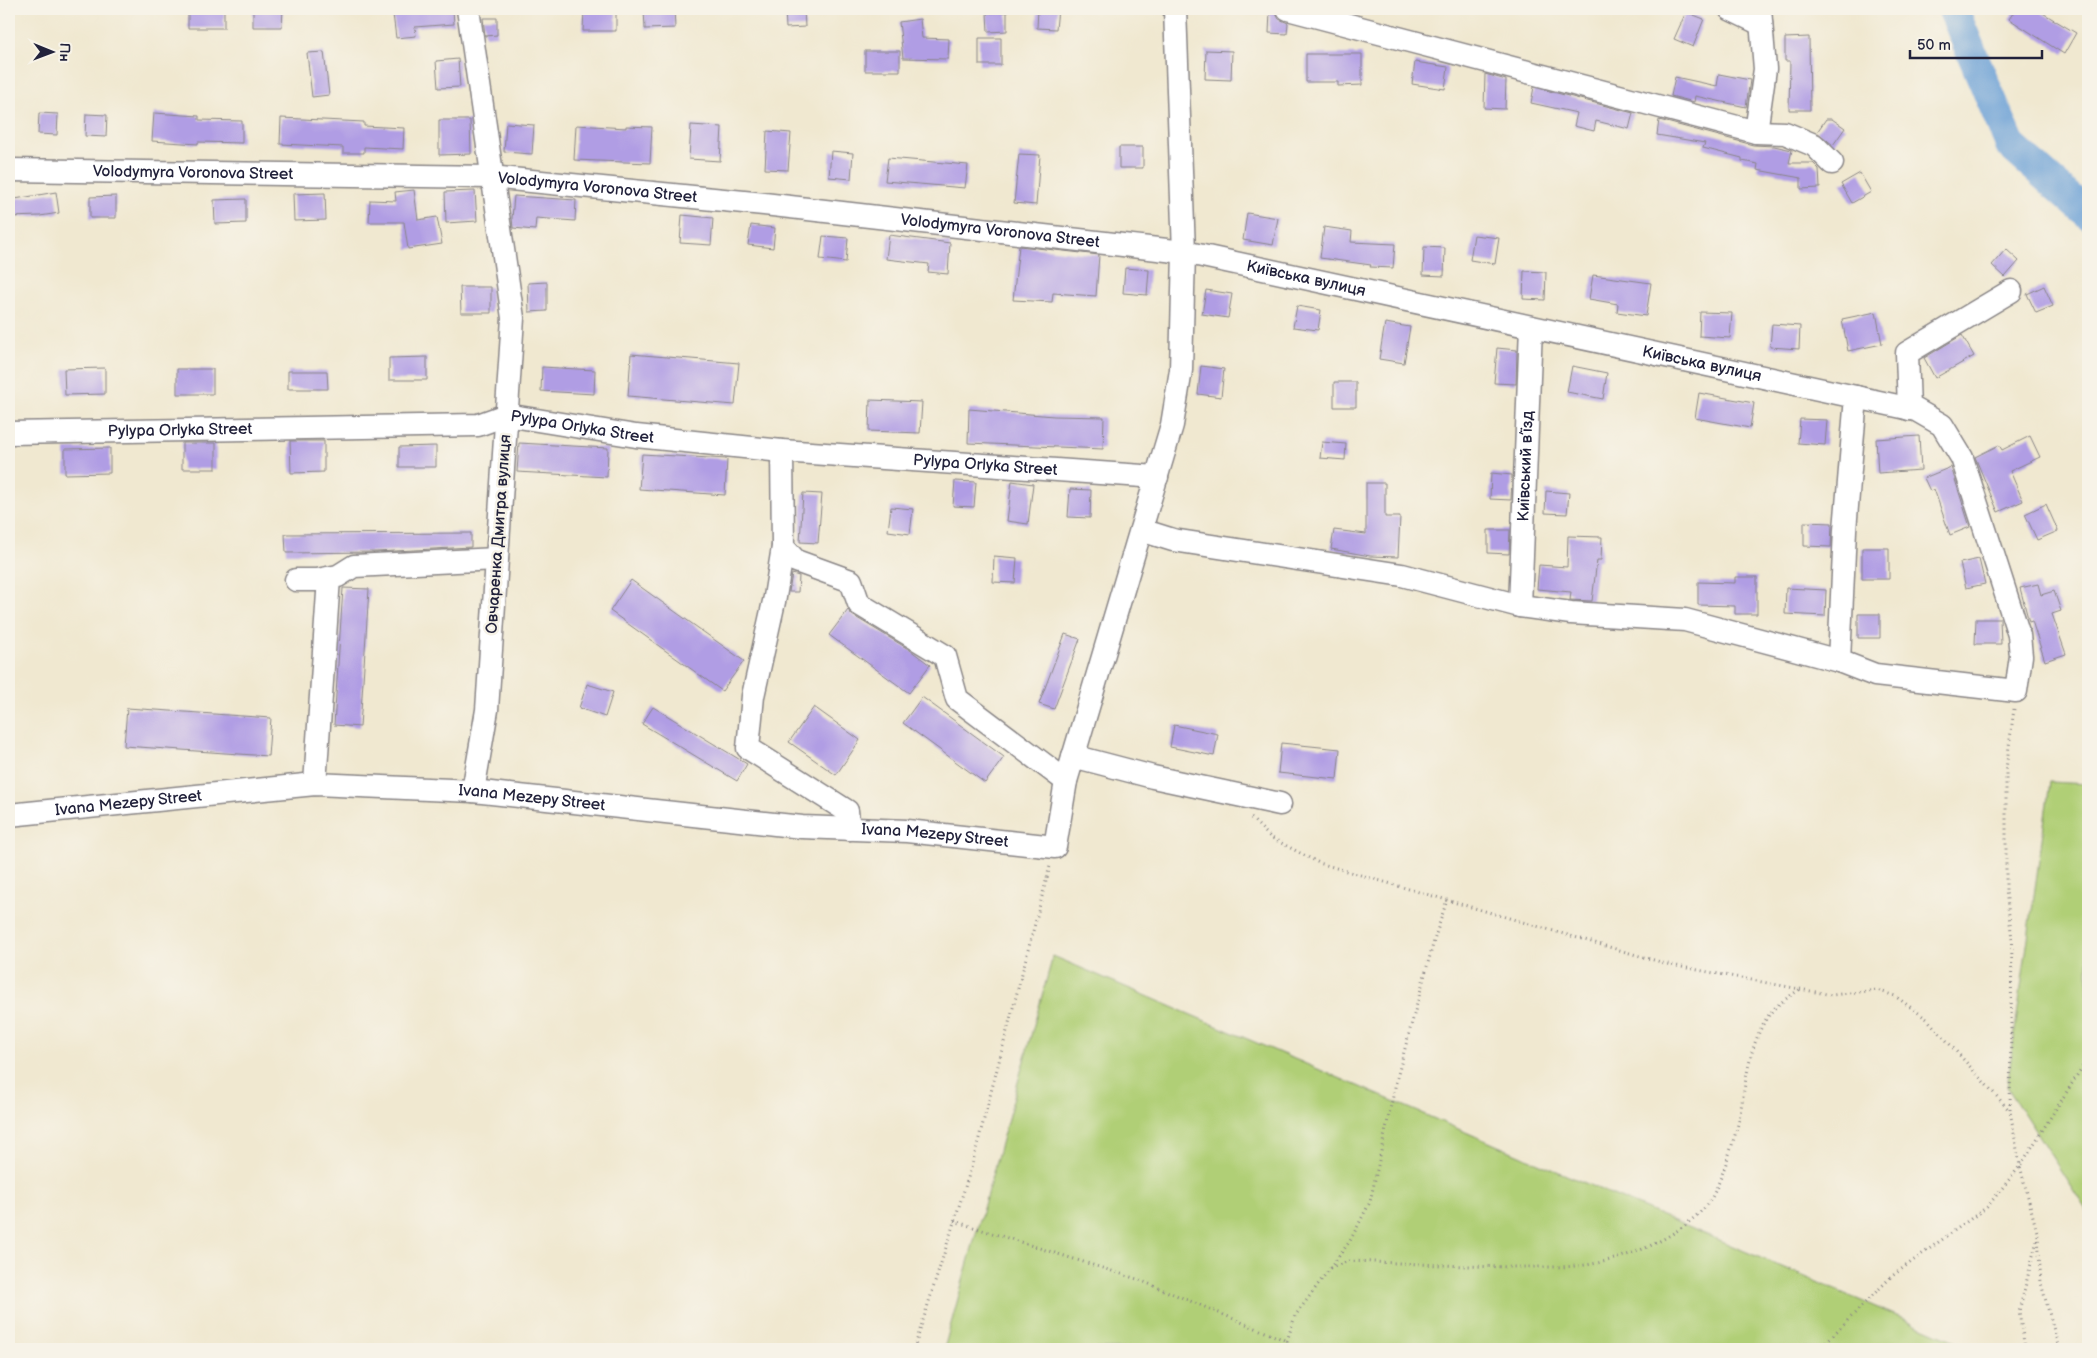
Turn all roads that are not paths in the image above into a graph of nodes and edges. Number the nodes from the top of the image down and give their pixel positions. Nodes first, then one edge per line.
1 (468, 9) edge
2 (1175, 9) edge
3 (1288, 9) edge
4 (1730, 9) edge
5 (1761, 16) edge
6 (1756, 132) junction
7 (1832, 163) dead end
8 (9, 170) edge
9 (491, 177) junction
10 (1184, 252) junction
11 (2011, 291) dead end
12 (1531, 327) junction
13 (1856, 397) junction
14 (1909, 408) junction
15 (506, 415) junction
16 (9, 433) edge
17 (782, 451) junction
18 (1157, 477) junction
19 (1141, 530) junction
20 (783, 546) junction
21 (497, 559) junction
22 (329, 578) junction
23 (296, 580) dead end
24 (1520, 606) junction
25 (1839, 661) junction
26 (1073, 756) junction
27 (1066, 781) junction
28 (315, 784) junction
29 (473, 791) junction
30 (1280, 804) dead end
31 (9, 815) edge
32 (849, 829) junction

1 - 9 street, Овчаренка Дмитра вулиця
2 - 10 street
3 - 6 street
4 - 5 street
5 - 6 street
6 - 7 street
8 - 9 street, Volodymyra Voronova Street
9 - 10 street, Volodymyra Voronova Street
9 - 15 street, Овчаренка Дмитра вулиця
10 - 12 street, Київська вулиця
10 - 18 street
11 - 14 street
12 - 13 street, Київська вулиця
12 - 24 street, Київський в’їзд
13 - 14 street, Київська вулиця
13 - 25 street
14 - 25 street, Київська вулиця
15 - 16 street, Pylypa Orlyka Street
15 - 17 street, Pylypa Orlyka Street
15 - 21 street, Овчаренка Дмитра вулиця
17 - 18 street, Pylypa Orlyka Street
17 - 20 street
18 - 19 street
19 - 24 street
19 - 26 street
20 - 27 street
20 - 32 street
21 - 22 street
21 - 29 street, Овчаренка Дмитра вулиця
22 - 23 street
22 - 28 street
24 - 25 street
26 - 27 street
26 - 30 street
27 - 32 street, Ivana Mezepy Street
28 - 29 street, Ivana Mezepy Street
28 - 31 street, Ivana Mezepy Street
29 - 32 street, Ivana Mezepy Street

